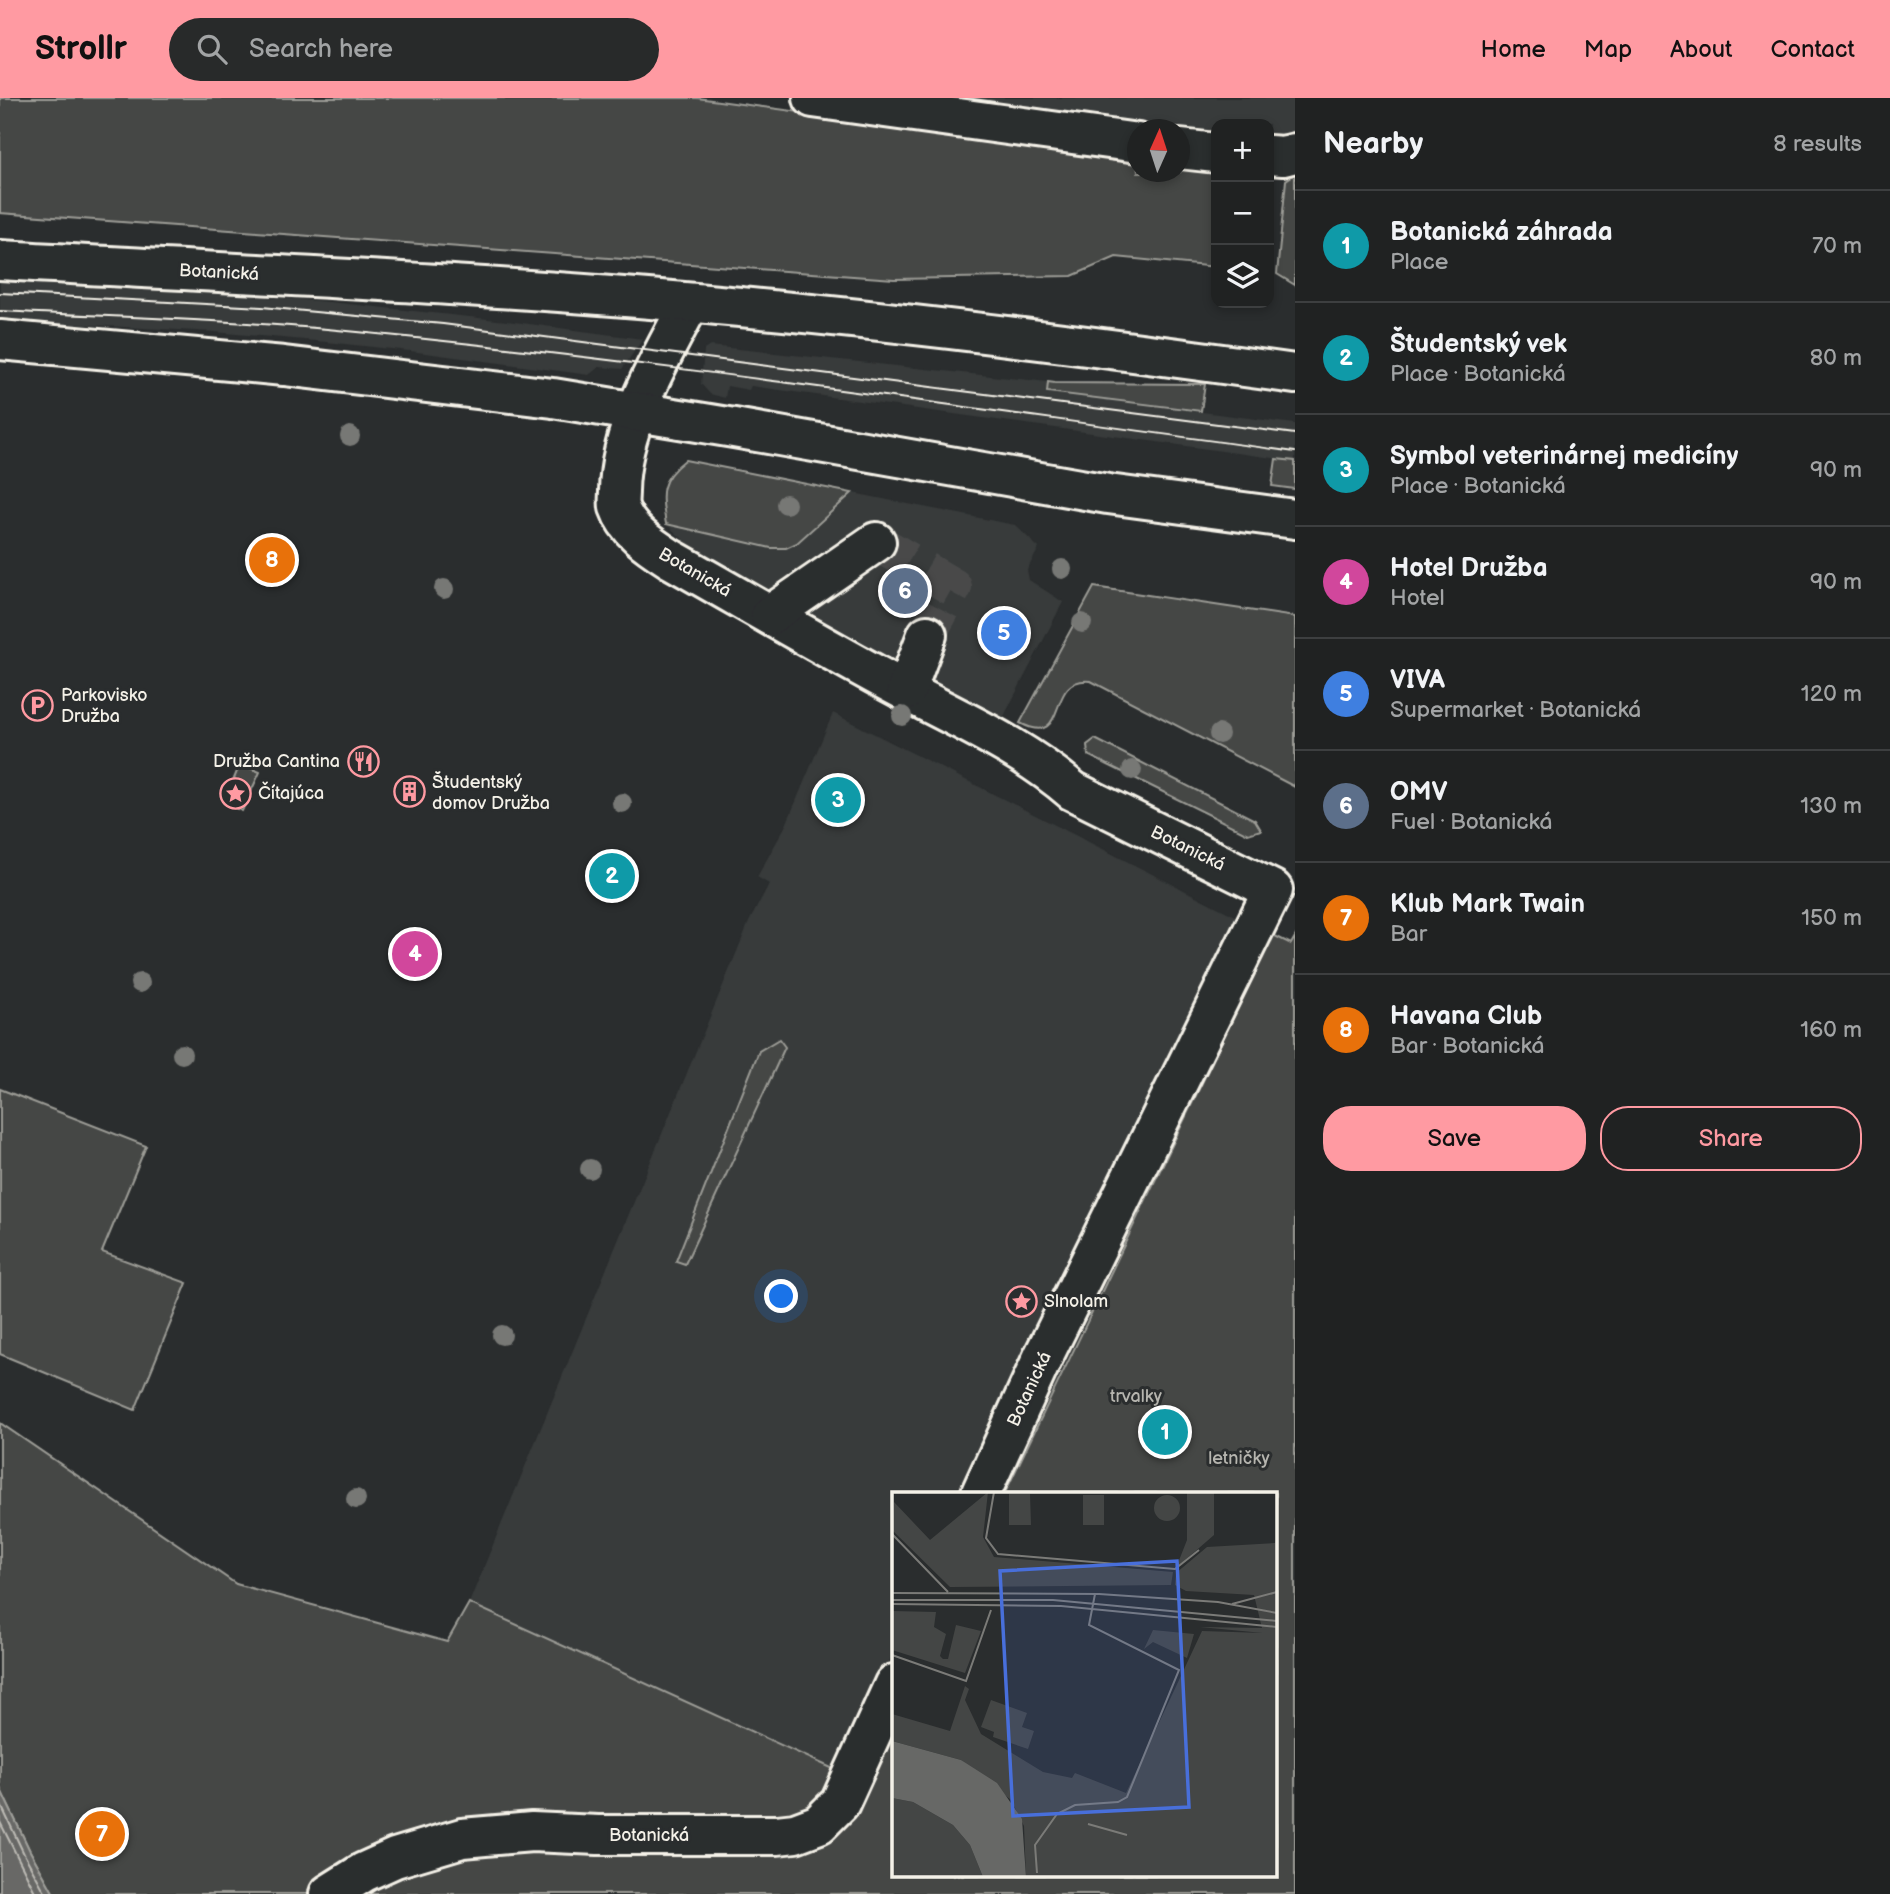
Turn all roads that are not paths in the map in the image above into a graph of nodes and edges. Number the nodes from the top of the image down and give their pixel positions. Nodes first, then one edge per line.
1 (813, 98) edge
2 (1127, 141) edge
3 (1190, 150) edge
4 (1211, 152) edge
5 (1295, 153) edge
6 (1274, 155) edge
7 (0, 260) edge
8 (690, 303) junction
9 (2, 341) edge
10 (1295, 374) edge
11 (638, 413) junction
12 (1295, 519) edge
13 (876, 542) dead end
14 (770, 615) junction
15 (927, 635) tunnel mouth
16 (906, 691) junction
17 (981, 1492) edge
18 (892, 1688) edge
19 (329, 1894) edge

1 - 2 main road
3 - 4 main road
5 - 6 main road
7 - 8 main road, Botanická
8 - 10 main road, Botanická
8 - 11 main road, Botanická
9 - 11 main road
11 - 12 main road
11 - 14 main road, Botanická
13 - 14 main road
14 - 16 main road, Botanická
15 - 16 main road
16 - 17 main road, Botanická
18 - 19 main road, Botanická

